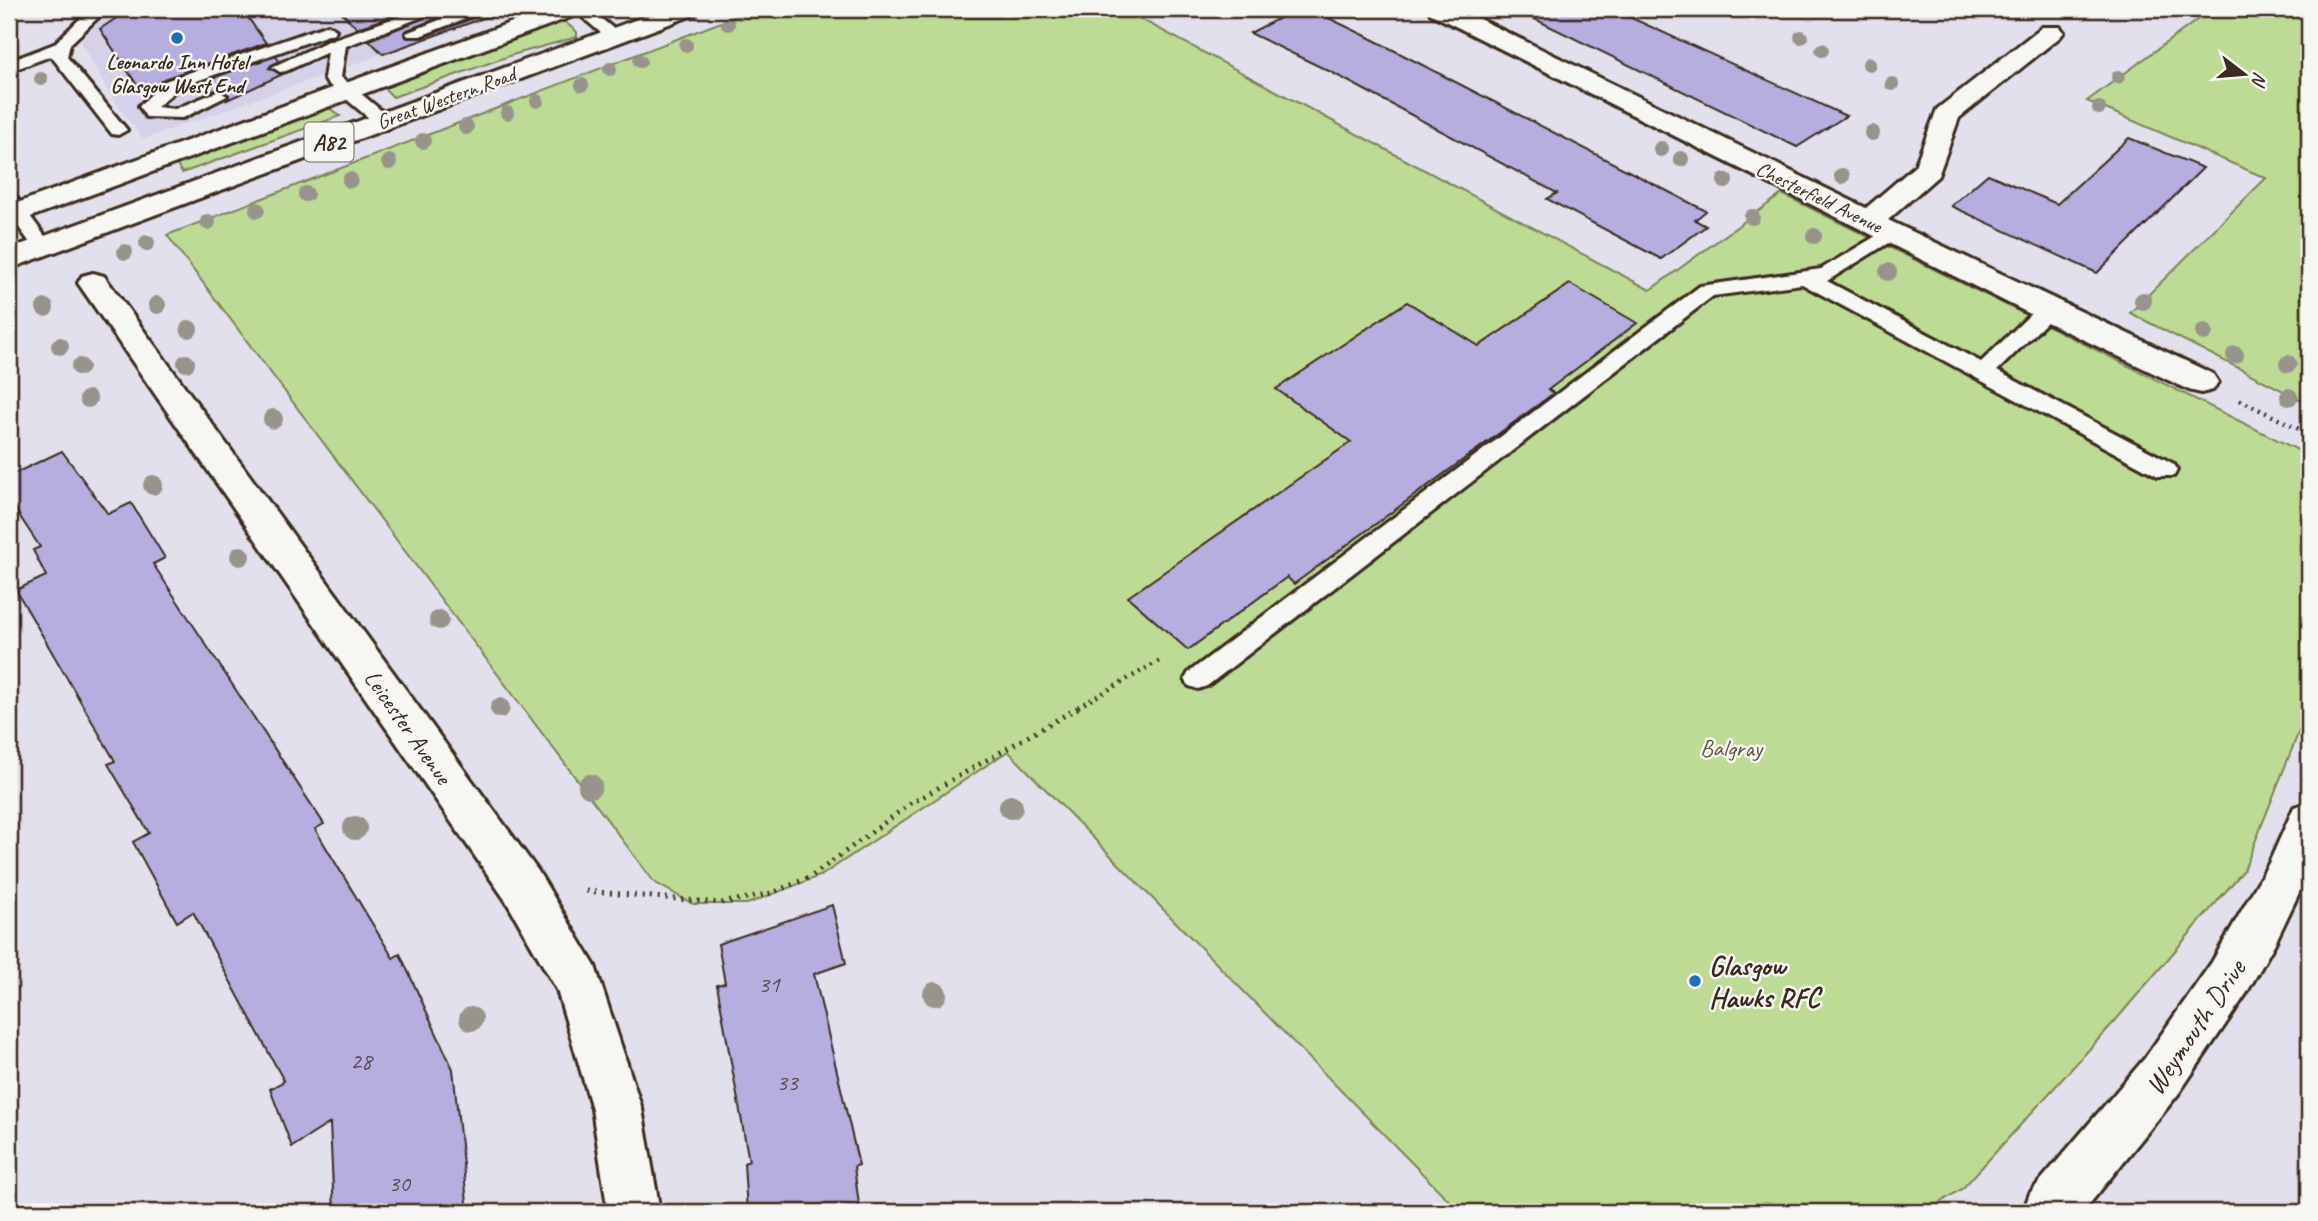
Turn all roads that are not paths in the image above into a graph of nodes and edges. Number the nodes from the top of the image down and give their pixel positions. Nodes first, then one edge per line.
1 (99, 9) edge
2 (388, 9) edge
3 (435, 9) edge
4 (482, 9) edge
5 (570, 9) edge
6 (581, 9) edge
7 (687, 9) edge
8 (1440, 9) edge
9 (2051, 32) dead end
10 (333, 36) junction
11 (614, 36) junction
12 (60, 47) junction
13 (335, 61) junction
14 (16, 64) dead end
15 (280, 67) dead end
16 (343, 90) junction
17 (219, 96) dead end
18 (383, 121) junction
19 (118, 130) dead end
20 (11, 210) edge
21 (1880, 227) junction
22 (43, 247) junction
23 (9, 260) edge
24 (1806, 278) junction
25 (93, 283) dead end
26 (2047, 310) junction
27 (1983, 372) junction
28 (2201, 382) road end
29 (2166, 470) dead end
30 (1198, 680) road end
31 (2309, 821) edge
32 (634, 1212) edge
33 (2049, 1212) edge

1 - 12 lane
2 - 10 lane
3 - 10 lane
4 - 13 lane
5 - 16 street, Great Western Road / A82
6 - 11 lane
7 - 11 street, Great Western Road / A82
8 - 21 street, Chesterfield Avenue
9 - 21 street
10 - 13 lane
10 - 15 lane
10 - 17 lane
11 - 18 street, Great Western Road / A82
12 - 14 lane
12 - 19 lane
13 - 16 lane
16 - 18 lane
16 - 20 street, Great Western Road / A82
18 - 22 street, Great Western Road / A82
20 - 22 lane
21 - 24 lane
21 - 26 street, Chesterfield Avenue
22 - 23 street, Great Western Road / A82
24 - 27 lane
24 - 30 lane
25 - 32 street, Leicester Avenue
26 - 27 lane
26 - 28 street, Chesterfield Avenue
27 - 29 lane
31 - 33 street, Weymouth Drive

